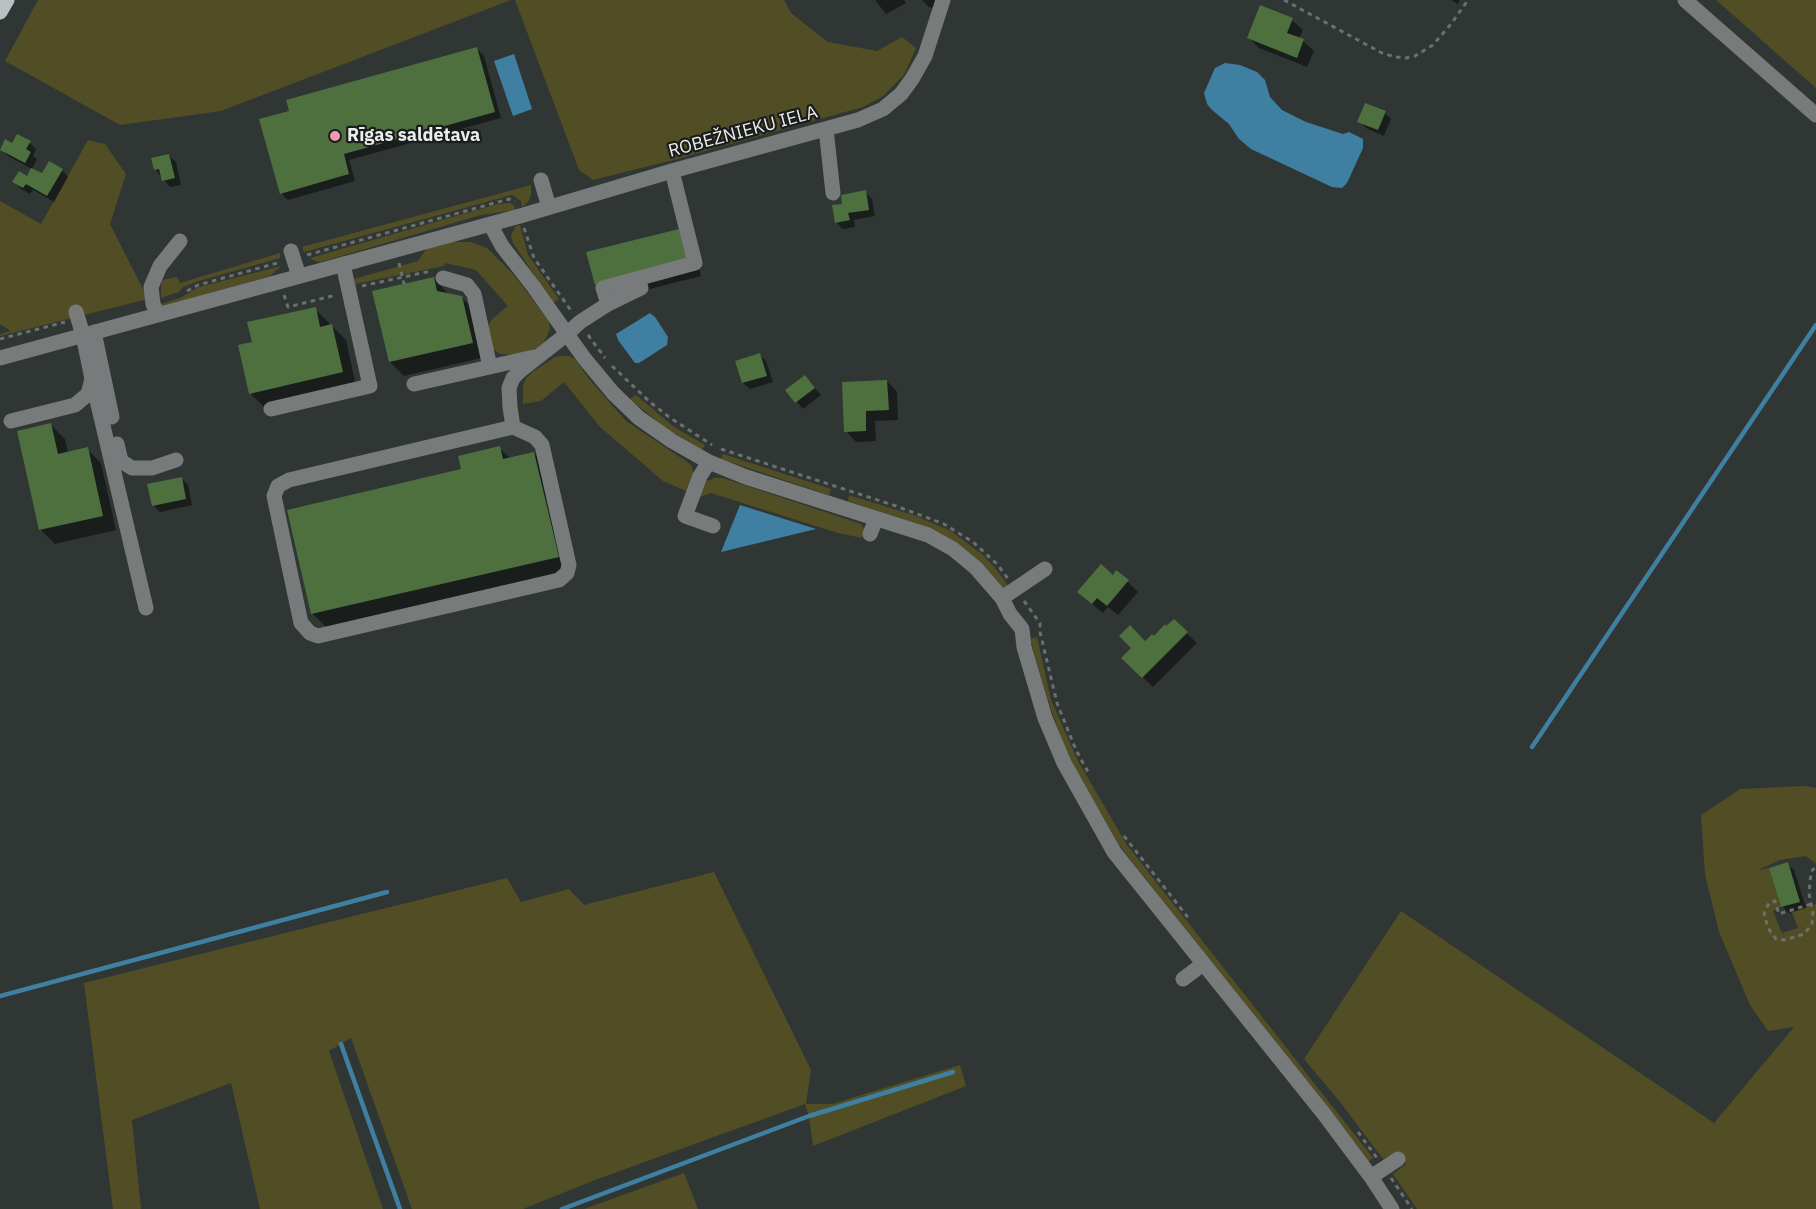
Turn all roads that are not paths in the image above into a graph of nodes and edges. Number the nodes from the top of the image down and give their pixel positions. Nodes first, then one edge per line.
1 (7, 0) edge
2 (943, 0) edge
3 (1686, 0) edge
4 (0, 12) edge
5 (1816, 115) edge
6 (826, 129) junction
7 (672, 171) junction
8 (541, 180) dead end
9 (833, 193) dead end
10 (549, 207) junction
11 (490, 224) junction
12 (180, 241) dead end
13 (292, 254) road end
14 (343, 264) junction
15 (299, 276) junction
16 (443, 278) dead end
17 (158, 315) junction
18 (77, 316) road end
19 (88, 334) junction
20 (567, 334) junction
21 (537, 357) junction
22 (0, 358) edge
23 (490, 367) junction
24 (92, 379) junction
25 (414, 384) dead end
26 (271, 409) dead end
27 (11, 421) dead end
28 (513, 427) junction
29 (176, 460) dead end
30 (710, 462) junction
31 (876, 519) junction
32 (713, 526) dead end
33 (870, 534) dead end
34 (1045, 569) dead end
35 (1002, 598) junction
36 (146, 608) dead end
37 (1203, 964) junction
38 (1183, 979) dead end
39 (1398, 1159) dead end
40 (1371, 1177) junction
41 (1392, 1209) edge

1 - 4 main road
2 - 6 street, ROBEŽNIEKU IELA
3 - 5 street
6 - 7 street, ROBEŽNIEKU IELA
6 - 9 street
7 - 10 street, ROBEŽNIEKU IELA
7 - 20 street
8 - 10 street
10 - 11 street, ROBEŽNIEKU IELA
11 - 14 street, ROBEŽNIEKU IELA
11 - 20 street
12 - 17 street
13 - 15 street
14 - 15 street, ROBEŽNIEKU IELA
14 - 26 street
15 - 17 street, ROBEŽNIEKU IELA
16 - 23 street
17 - 19 street, ROBEŽNIEKU IELA
18 - 19 street
19 - 22 street, ROBEŽNIEKU IELA
19 - 24 street
19 - 29 street
20 - 21 street
20 - 30 street
21 - 23 street
21 - 28 street
23 - 25 street
24 - 27 street
24 - 36 street
28 - 28 street
30 - 31 street
30 - 32 street
31 - 33 street
31 - 35 street
34 - 35 street
35 - 37 street
37 - 38 street
37 - 40 street
39 - 40 street
40 - 41 street

